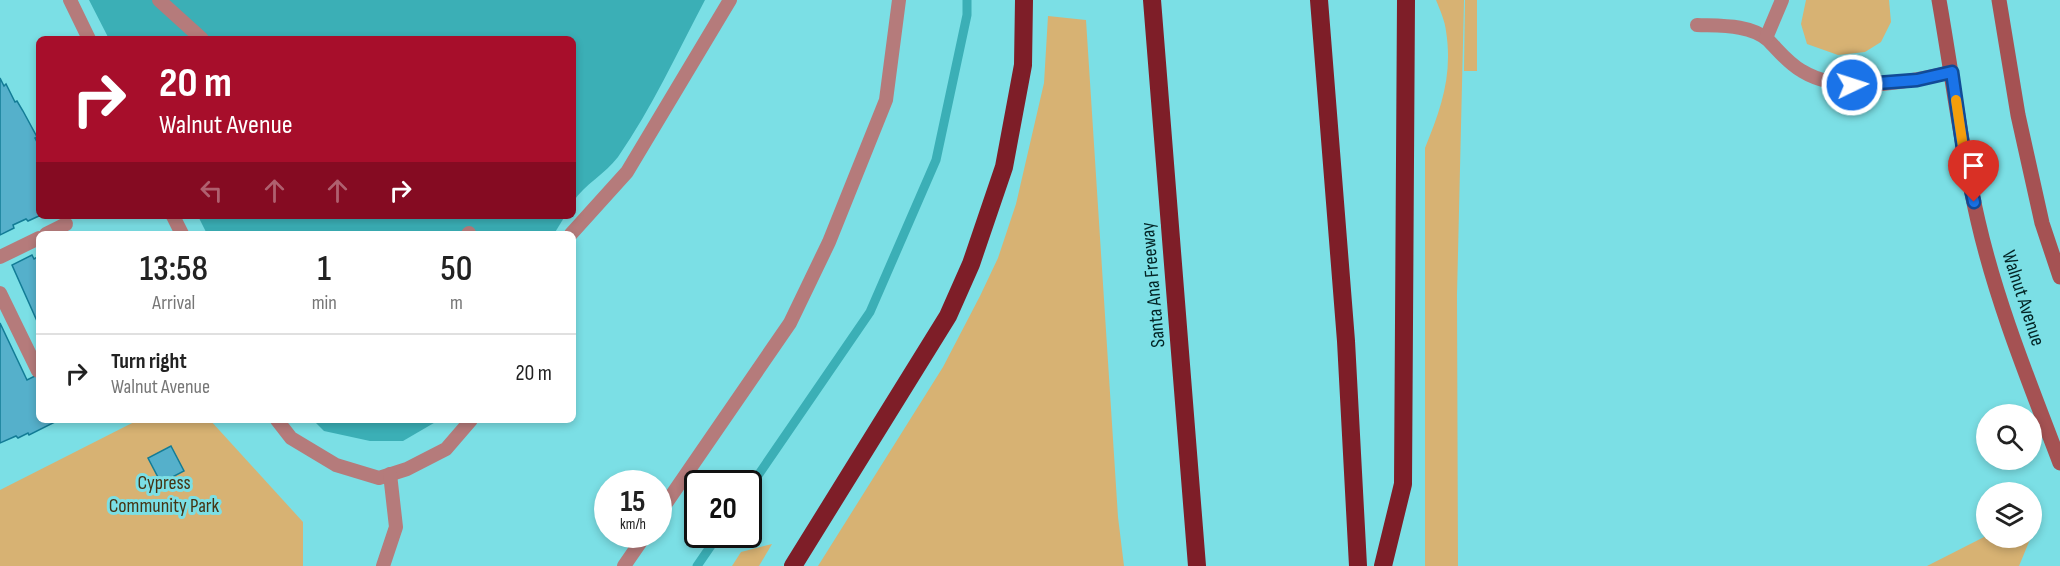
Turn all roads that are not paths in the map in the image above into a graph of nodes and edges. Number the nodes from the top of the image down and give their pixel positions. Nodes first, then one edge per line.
1 (70, 0) edge
2 (159, 0) edge
3 (730, 0) edge
4 (899, 0) edge
5 (1024, 0) edge
6 (1152, 0) edge
7 (1320, 0) edge
8 (1406, 0) edge
9 (1782, 0) edge
10 (1940, 0) edge
11 (1999, 0) edge
12 (1696, 25) dead end
13 (88, 36) edge
14 (199, 36) edge
15 (1766, 38) junction
16 (1952, 72) junction
17 (66, 224) dead end
18 (52, 231) edge
19 (574, 231) edge
20 (36, 239) edge
21 (0, 257) edge
22 (2060, 277) edge
23 (0, 292) edge
24 (36, 367) edge
25 (279, 423) edge
26 (466, 423) edge
27 (2060, 463) edge
28 (390, 474) junction
29 (672, 495) edge
30 (636, 548) edge
31 (383, 566) edge
32 (624, 566) edge
33 (793, 566) edge
34 (1197, 566) edge
35 (1358, 566) edge
36 (1383, 566) edge

1 - 13 lane
2 - 14 lane
3 - 19 lane
4 - 29 lane
5 - 33 highway
6 - 34 highway, Santa Ana Freeway
7 - 35 highway
8 - 36 highway
9 - 15 lane
10 - 16 main road, Walnut Avenue
11 - 22 main road, Walnut Avenue
12 - 15 lane
15 - 16 lane
16 - 27 main road, Walnut Avenue
17 - 18 lane
20 - 21 lane
23 - 24 lane
25 - 28 lane
26 - 28 lane
28 - 31 lane
30 - 32 lane

